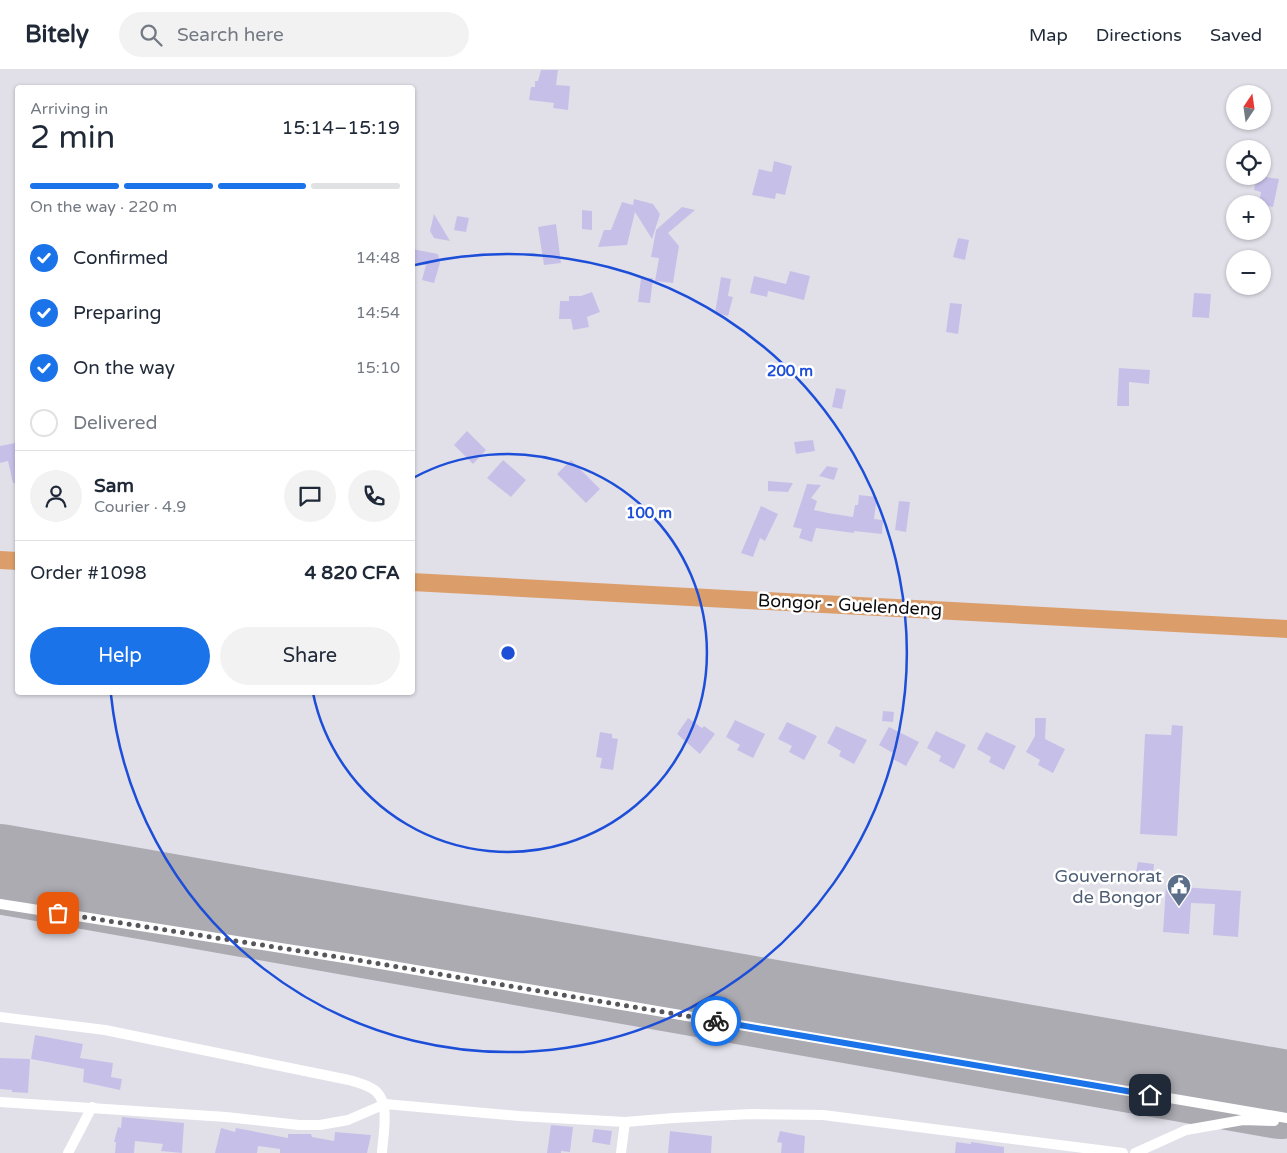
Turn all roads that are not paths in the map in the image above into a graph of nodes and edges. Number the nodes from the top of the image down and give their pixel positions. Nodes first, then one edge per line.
1 (0, 560) edge
2 (15, 561) edge
3 (415, 582) edge
4 (1287, 630) edge
5 (0, 904) edge
6 (0, 1017) edge
7 (0, 1102) edge
8 (385, 1104) junction
9 (92, 1107) junction
10 (1287, 1118) edge
11 (625, 1122) junction
12 (1287, 1122) edge
13 (68, 1153) edge
14 (382, 1153) edge
15 (622, 1153) edge
16 (1124, 1153) edge
17 (1136, 1153) edge

1 - 2 highway
3 - 4 highway, Bongor - Guelendeng
5 - 10 street
6 - 8 street
7 - 9 street
8 - 9 street
8 - 11 street
8 - 14 street
9 - 13 street
11 - 15 street
11 - 16 street
12 - 17 street

